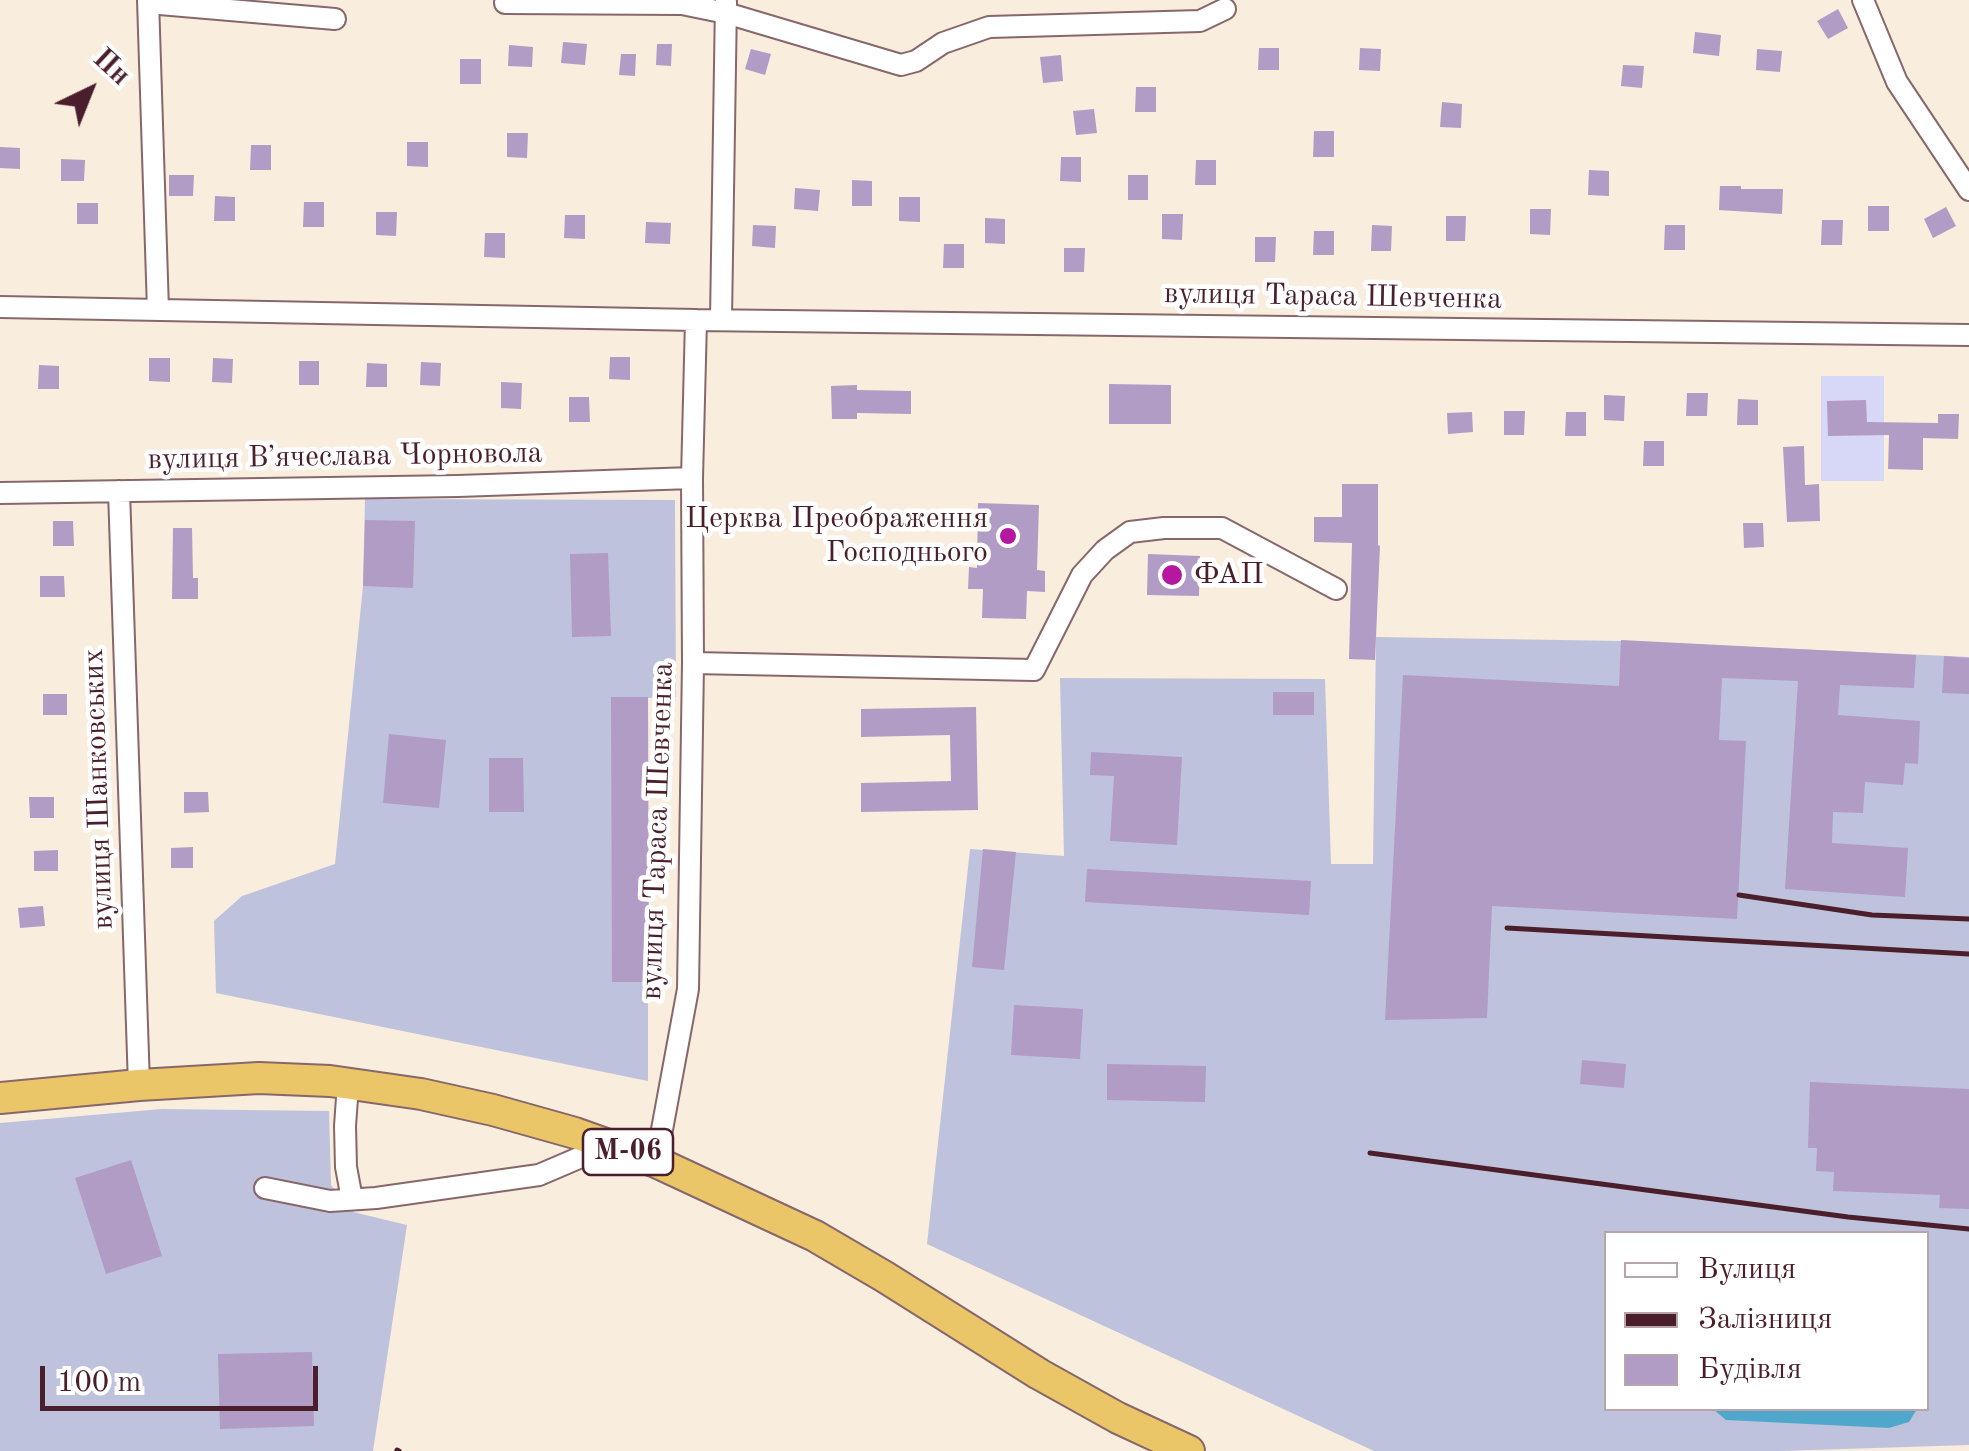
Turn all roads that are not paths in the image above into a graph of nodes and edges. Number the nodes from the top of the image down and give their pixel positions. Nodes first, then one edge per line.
1 (1863, 0) edge
2 (148, 1) edge
3 (505, 3) dead end
4 (726, 7) edge
5 (1225, 9) dead end
6 (335, 19) dead end
7 (1969, 190) edge
8 (0, 307) edge
9 (158, 310) junction
10 (696, 320) junction
11 (721, 320) junction
12 (1969, 336) edge
13 (692, 478) junction
14 (119, 491) junction
15 (0, 493) edge
16 (1336, 590) dead end
17 (693, 664) junction
18 (348, 1084) junction
19 (139, 1085) junction
20 (0, 1098) edge
21 (608, 1145) junction
22 (656, 1162) junction
23 (265, 1188) dead end
24 (352, 1199) junction
25 (1190, 1451) edge

1 - 7 street
2 - 6 street
2 - 9 street
3 - 4 street
4 - 5 street
4 - 11 street
8 - 9 street, вулиця Тараса Шевченка
9 - 10 street, вулиця Тараса Шевченка
10 - 11 street, вулиця Тараса Шевченка
10 - 13 street, вулиця Тараса Шевченка
11 - 12 street, вулиця Тараса Шевченка
13 - 14 street, вулиця Вʼячеслава Чорновола
13 - 17 street, вулиця Тараса Шевченка
14 - 15 street, вулиця Вʼячеслава Чорновола
14 - 19 street, вулиця Шанковських
16 - 17 street
17 - 22 street, вулиця Тараса Шевченка
18 - 19 highway, М-06
18 - 21 highway, М-06
18 - 24 street
19 - 20 highway, М-06
21 - 22 highway, М-06
21 - 24 street
22 - 25 highway, М-06
23 - 24 street

